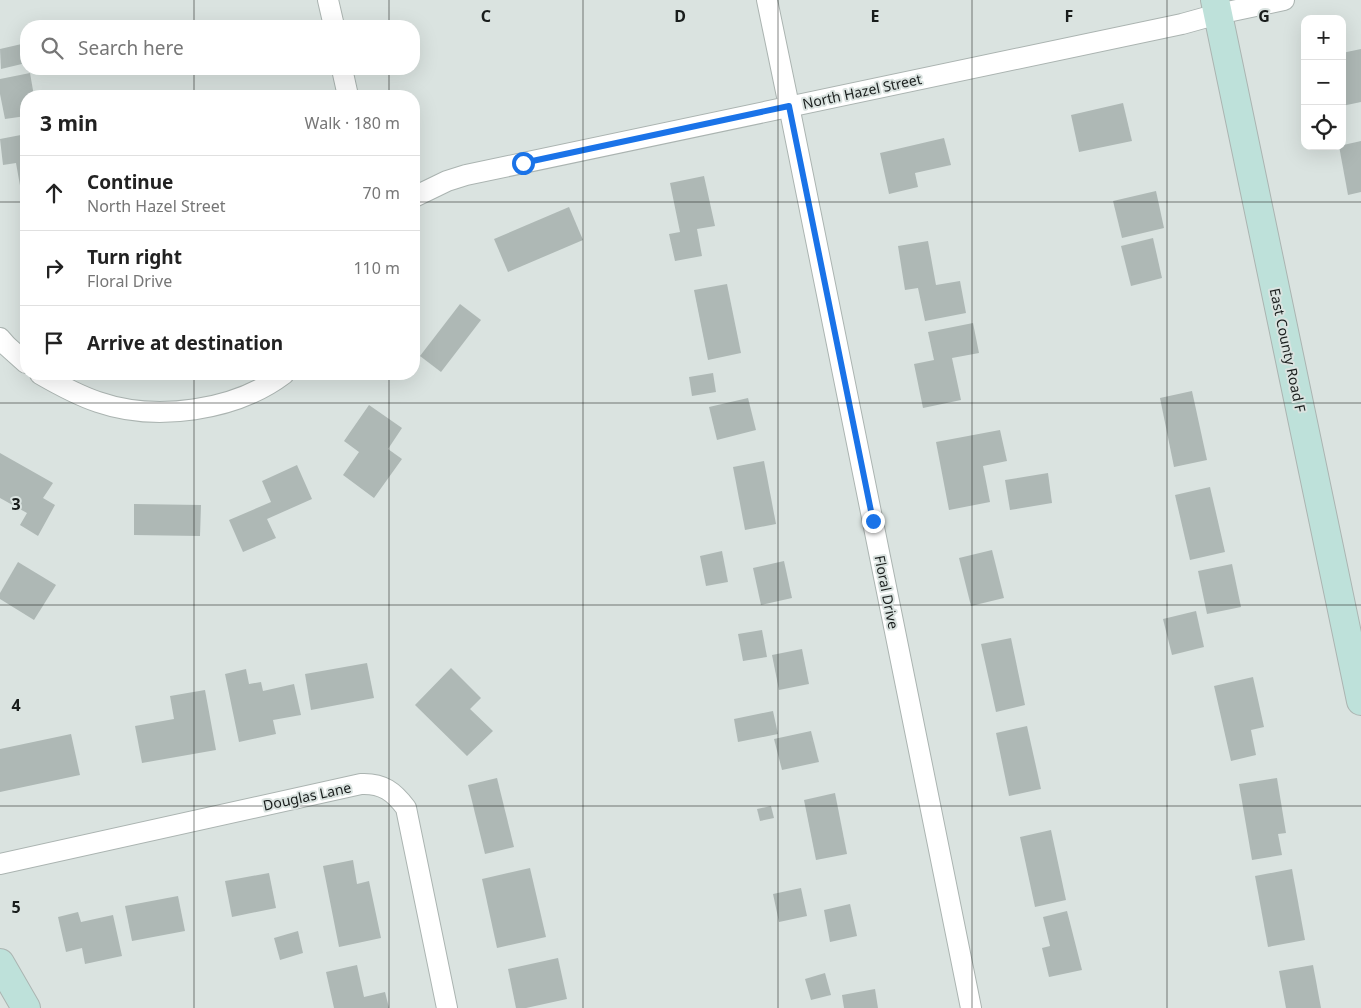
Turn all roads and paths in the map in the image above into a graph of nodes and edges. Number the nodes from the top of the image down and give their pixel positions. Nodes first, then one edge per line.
1 (328, 0) edge
2 (767, 0) edge
3 (1284, 0) edge
4 (1217, 7) edge
5 (333, 20) edge
6 (343, 75) edge
7 (347, 90) edge
8 (789, 106) junction
9 (420, 194) edge
10 (0, 338) edge
11 (20, 358) edge
12 (50, 380) edge
13 (276, 380) edge
14 (1361, 701) edge
15 (0, 864) edge
16 (0, 963) edge
17 (26, 1008) edge
18 (447, 1008) edge
19 (971, 1008) edge

1 - 5 street
2 - 8 street, Floral Drive
3 - 4 street, North Hazel Street
4 - 8 street, North Hazel Street
4 - 14 street, East County Road F
6 - 7 street
8 - 9 street, North Hazel Street
8 - 19 street, Floral Drive
10 - 11 street
12 - 13 street
15 - 18 street, Douglas Lane
16 - 17 street

